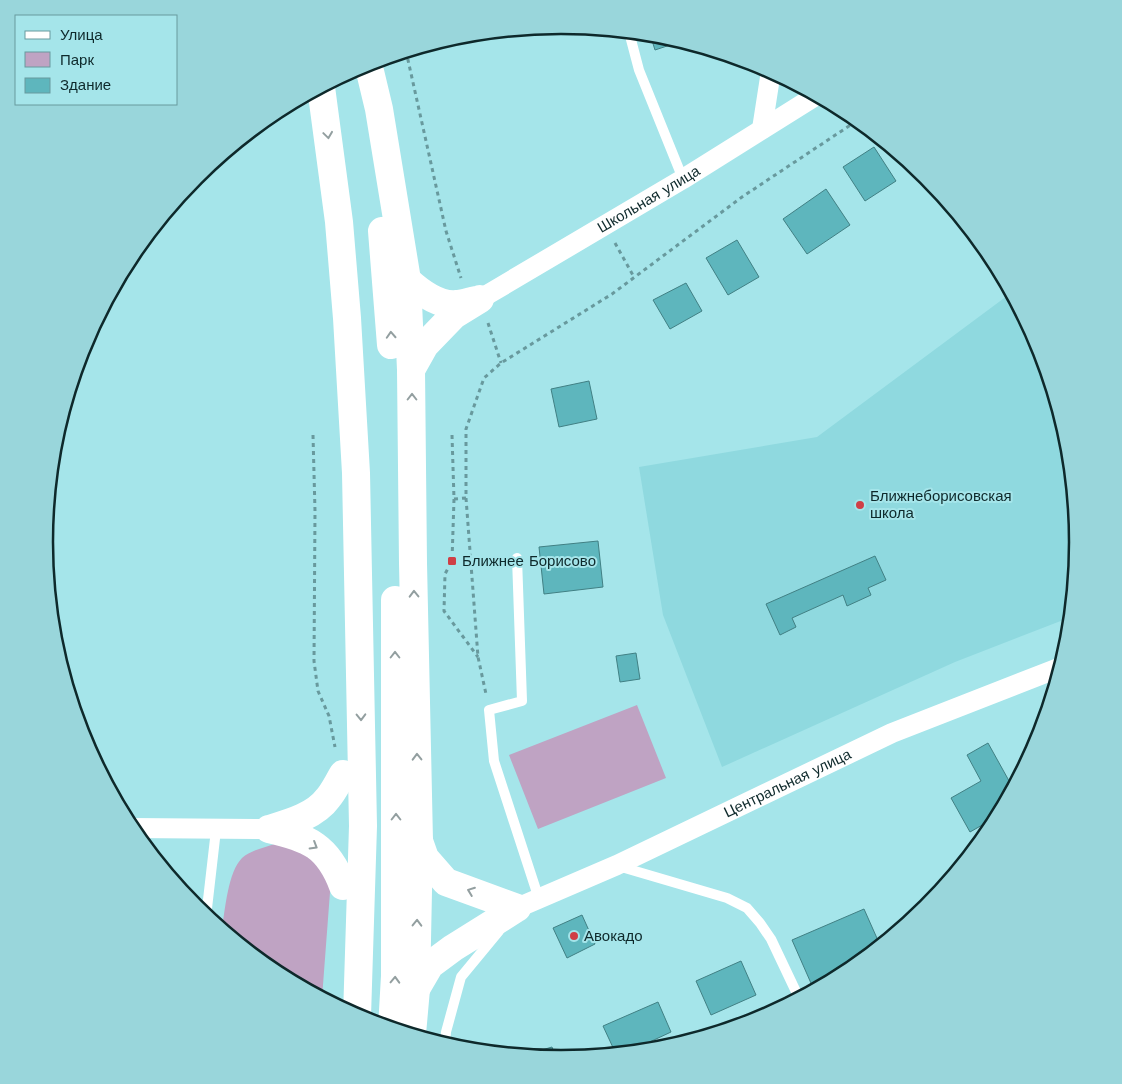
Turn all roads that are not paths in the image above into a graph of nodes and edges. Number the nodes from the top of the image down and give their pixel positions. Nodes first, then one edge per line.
1 (631, 39) edge
2 (370, 71) edge
3 (357, 76) edge
4 (770, 79) edge
5 (322, 94) edge
6 (810, 99) edge
7 (762, 129) junction
8 (683, 179) junction
9 (407, 280) junction
10 (472, 292) junction
11 (348, 318) junction
12 (411, 370) junction
13 (517, 558) dead end
14 (1053, 671) edge
15 (339, 763) junction
16 (141, 828) edge
17 (269, 829) junction
18 (216, 830) junction
19 (419, 841) junction
20 (617, 865) junction
21 (343, 886) junction
22 (528, 904) junction
23 (207, 906) edge
24 (416, 989) junction
25 (796, 992) edge
26 (340, 1000) edge
27 (356, 1007) edge
28 (392, 1021) edge
29 (413, 1028) edge
30 (446, 1037) edge

1 - 8 lane
2 - 9 main road
28 -> 3 main road
4 - 7 street
5 -> 11 main road
6 - 7 street, Школьная улица
7 - 8 street, Школьная улица
8 - 10 street, Школьная улица
9 - 10 main road
9 - 12 main road
10 - 12 main road
11 - 15 main road
11 -> 27 main road
19 -> 12 main road
13 - 22 lane
14 - 20 street, Центральная улица
15 - 17 main road
15 - 21 main road
16 - 18 street
17 - 18 street
17 -> 21 main road
18 - 23 lane
22 -> 19 main road
24 -> 19 main road
20 - 22 street, Центральная улица
20 - 25 lane
21 - 26 main road
22 - 24 main road
22 - 30 lane
24 - 29 main road

